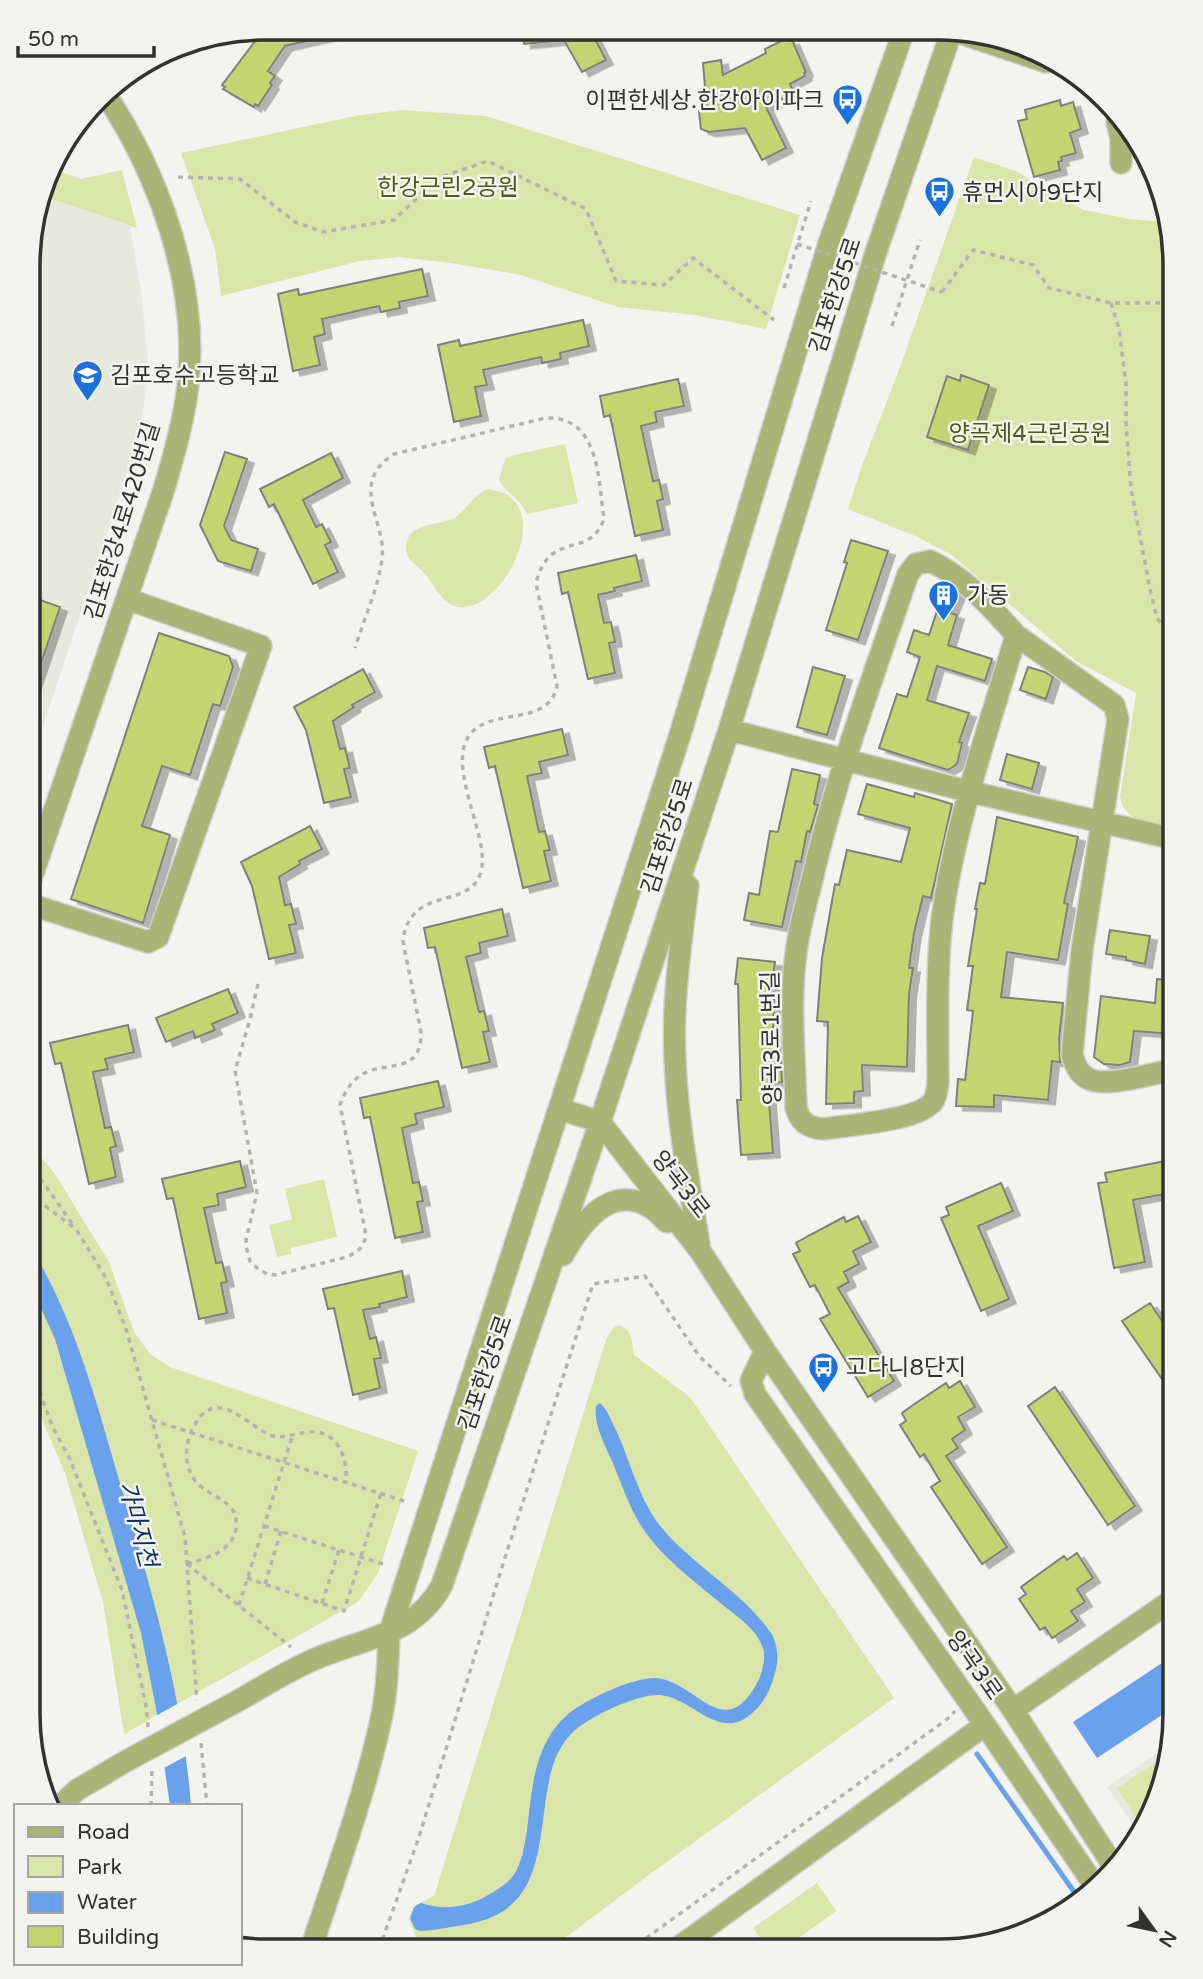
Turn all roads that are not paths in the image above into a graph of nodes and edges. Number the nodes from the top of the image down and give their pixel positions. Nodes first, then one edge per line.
1 (900, 40) edge
2 (948, 41) edge
3 (110, 103) edge
4 (1120, 133) edge
5 (1121, 163) dead end
6 (127, 599) junction
7 (1016, 635) junction
8 (729, 730) junction
9 (845, 759) junction
10 (971, 792) junction
11 (1102, 822) junction
12 (1163, 836) edge
13 (694, 838) junction
14 (40, 853) edge
15 (40, 908) edge
16 (1162, 1071) edge
17 (560, 1109) junction
18 (600, 1122) junction
19 (701, 1252) junction
20 (539, 1297) junction
21 (765, 1351) junction
22 (1162, 1606) edge
23 (389, 1634) junction
24 (1013, 1710) junction
25 (985, 1725) junction
26 (62, 1804) edge
27 (1109, 1859) edge
28 (1090, 1879) edge
29 (314, 1939) edge
30 (690, 1939) edge

1 - 17 street, 김포한강5로
2 - 8 street, 김포한강5로
3 - 6 street, 김포한강4로420번길
4 - 5 street
6 - 14 street, 김포한강4로420번길
6 - 15 street
7 - 9 street, 양곡3로1번길
7 - 10 street, 양곡3로1번길
7 - 11 street, 양곡3로1번길
8 - 9 street
8 - 13 street, 김포한강5로
9 - 10 street
9 - 10 street, 양곡3로1번길
10 - 11 street
11 - 12 street
11 - 16 street, 양곡3로1번길
13 - 18 street, 김포한강5로
13 - 19 street
17 - 18 street
17 - 23 street, 김포한강5로
18 - 19 street, 양곡3로
18 - 20 street, 김포한강5로
19 - 20 street
19 - 21 street, 양곡3로
20 - 23 street, 김포한강5로
21 - 24 street, 양곡3로
21 - 25 street, 양곡3로
22 - 24 street
23 - 26 street, bridge
23 - 29 street, 김포한강5로
24 - 27 street, 양곡3로
25 - 28 street
25 - 30 street, 양곡3로

